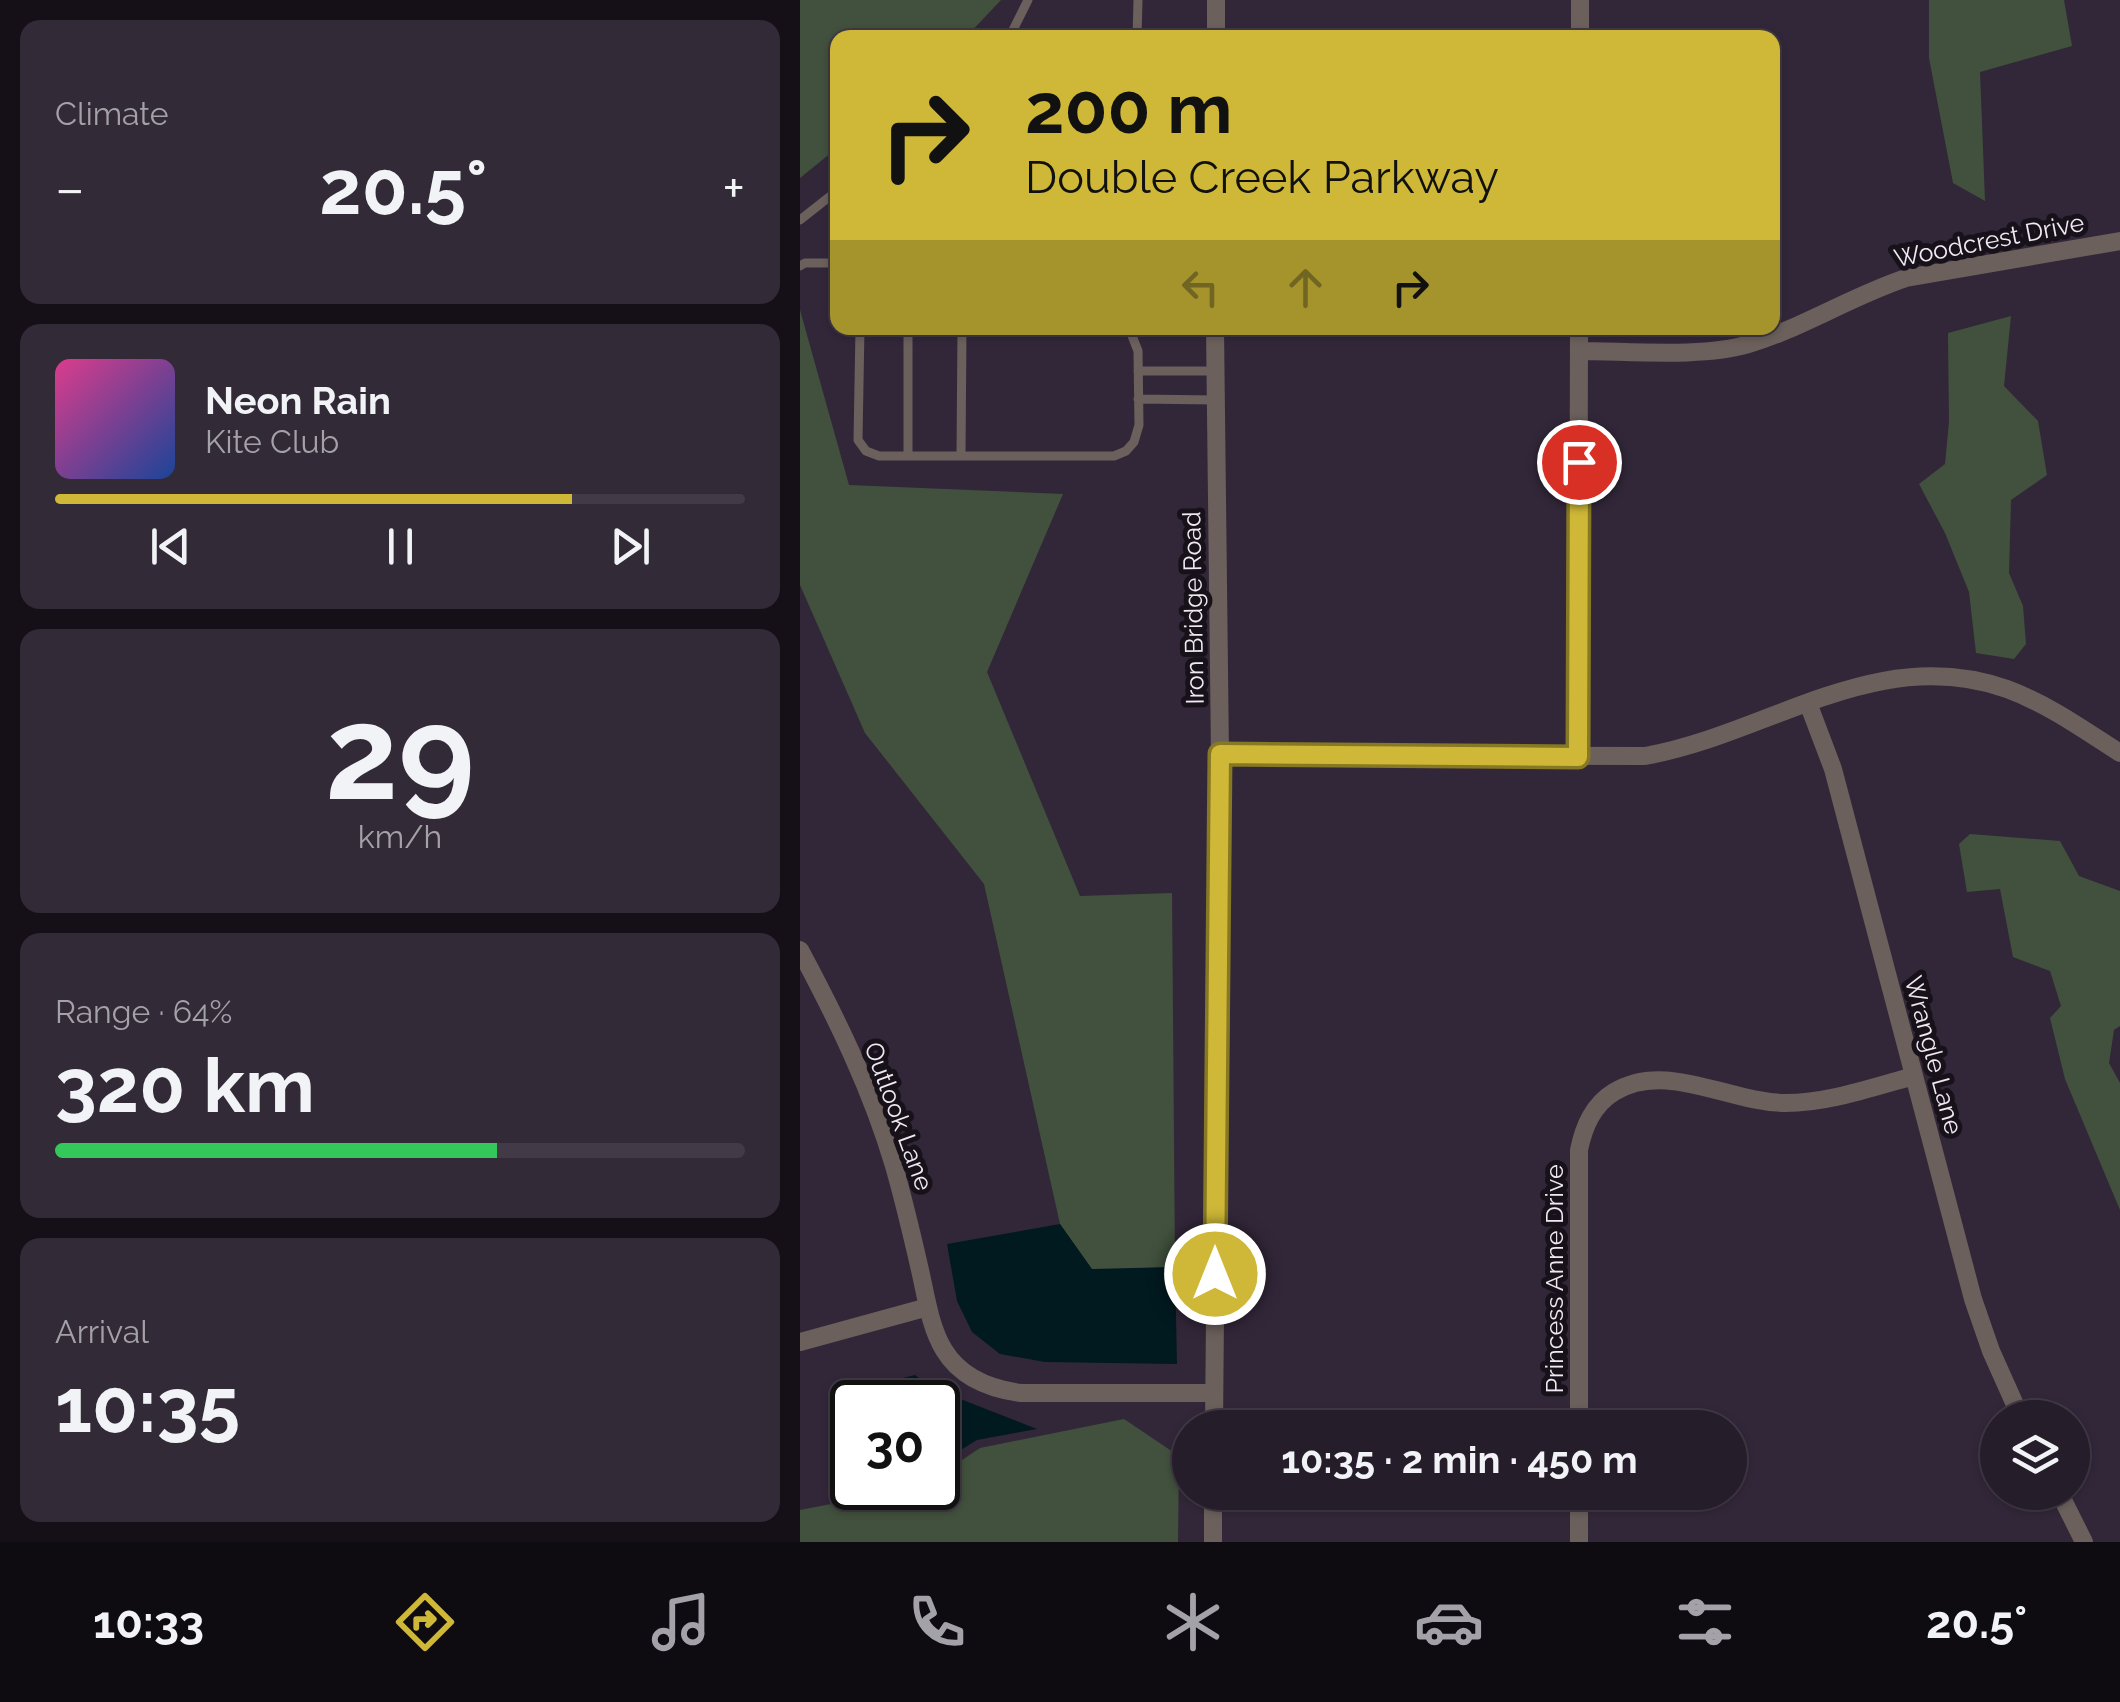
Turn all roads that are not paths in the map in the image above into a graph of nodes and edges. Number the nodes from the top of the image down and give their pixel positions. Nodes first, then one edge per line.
1 (1028, 0) edge
2 (1138, 0) edge
3 (1216, 0) edge
4 (1580, 0) edge
5 (1013, 30) edge
6 (1138, 30) edge
7 (1216, 30) edge
8 (1580, 30) edge
9 (830, 196) edge
10 (800, 220) edge
11 (2120, 241) edge
12 (802, 261) edge
13 (830, 263) edge
14 (1780, 331) edge
15 (860, 335) edge
16 (908, 335) edge
17 (962, 335) edge
18 (1132, 335) edge
19 (1215, 335) edge
20 (1580, 335) edge
21 (1771, 335) edge
22 (1580, 352) junction
23 (1138, 370) junction
24 (1215, 371) junction
25 (1138, 399) junction
26 (1216, 400) junction
27 (908, 456) junction
28 (961, 456) junction
29 (1808, 702) junction
30 (2120, 753) edge
31 (1220, 754) junction
32 (1578, 757) junction
33 (800, 950) edge
34 (1914, 1076) junction
35 (928, 1307) junction
36 (800, 1342) edge
37 (1214, 1393) junction
38 (2013, 1400) edge
39 (1214, 1410) edge
40 (1579, 1410) edge
41 (1213, 1510) edge
42 (1579, 1510) edge
43 (2068, 1510) edge
44 (1213, 1542) edge
45 (1579, 1542) edge
46 (2084, 1542) edge

1 - 5 lane
2 - 6 lane
3 - 7 street
4 - 8 street
9 - 10 lane
11 - 14 street, Woodcrest Drive
12 - 13 lane
15 - 27 lane
16 - 27 lane
17 - 28 lane
18 - 23 lane
19 - 24 street, Iron Bridge Road
20 - 22 street
21 - 22 street, Woodcrest Drive
22 - 32 street
23 - 24 lane
23 - 25 lane
24 - 26 street, Iron Bridge Road
25 - 26 lane
25 - 28 lane
26 - 31 street, Iron Bridge Road
27 - 28 lane
29 - 30 street
29 - 32 street
29 - 34 street, Wrangle Lane
31 - 32 street
31 - 37 street, Iron Bridge Road
33 - 35 street, Outlook Lane
34 - 38 street, Wrangle Lane
34 - 40 street, Princess Anne Drive
35 - 36 street
35 - 37 street, Outlook Lane
37 - 39 street, Iron Bridge Road
41 - 44 street
42 - 45 street
43 - 46 street

